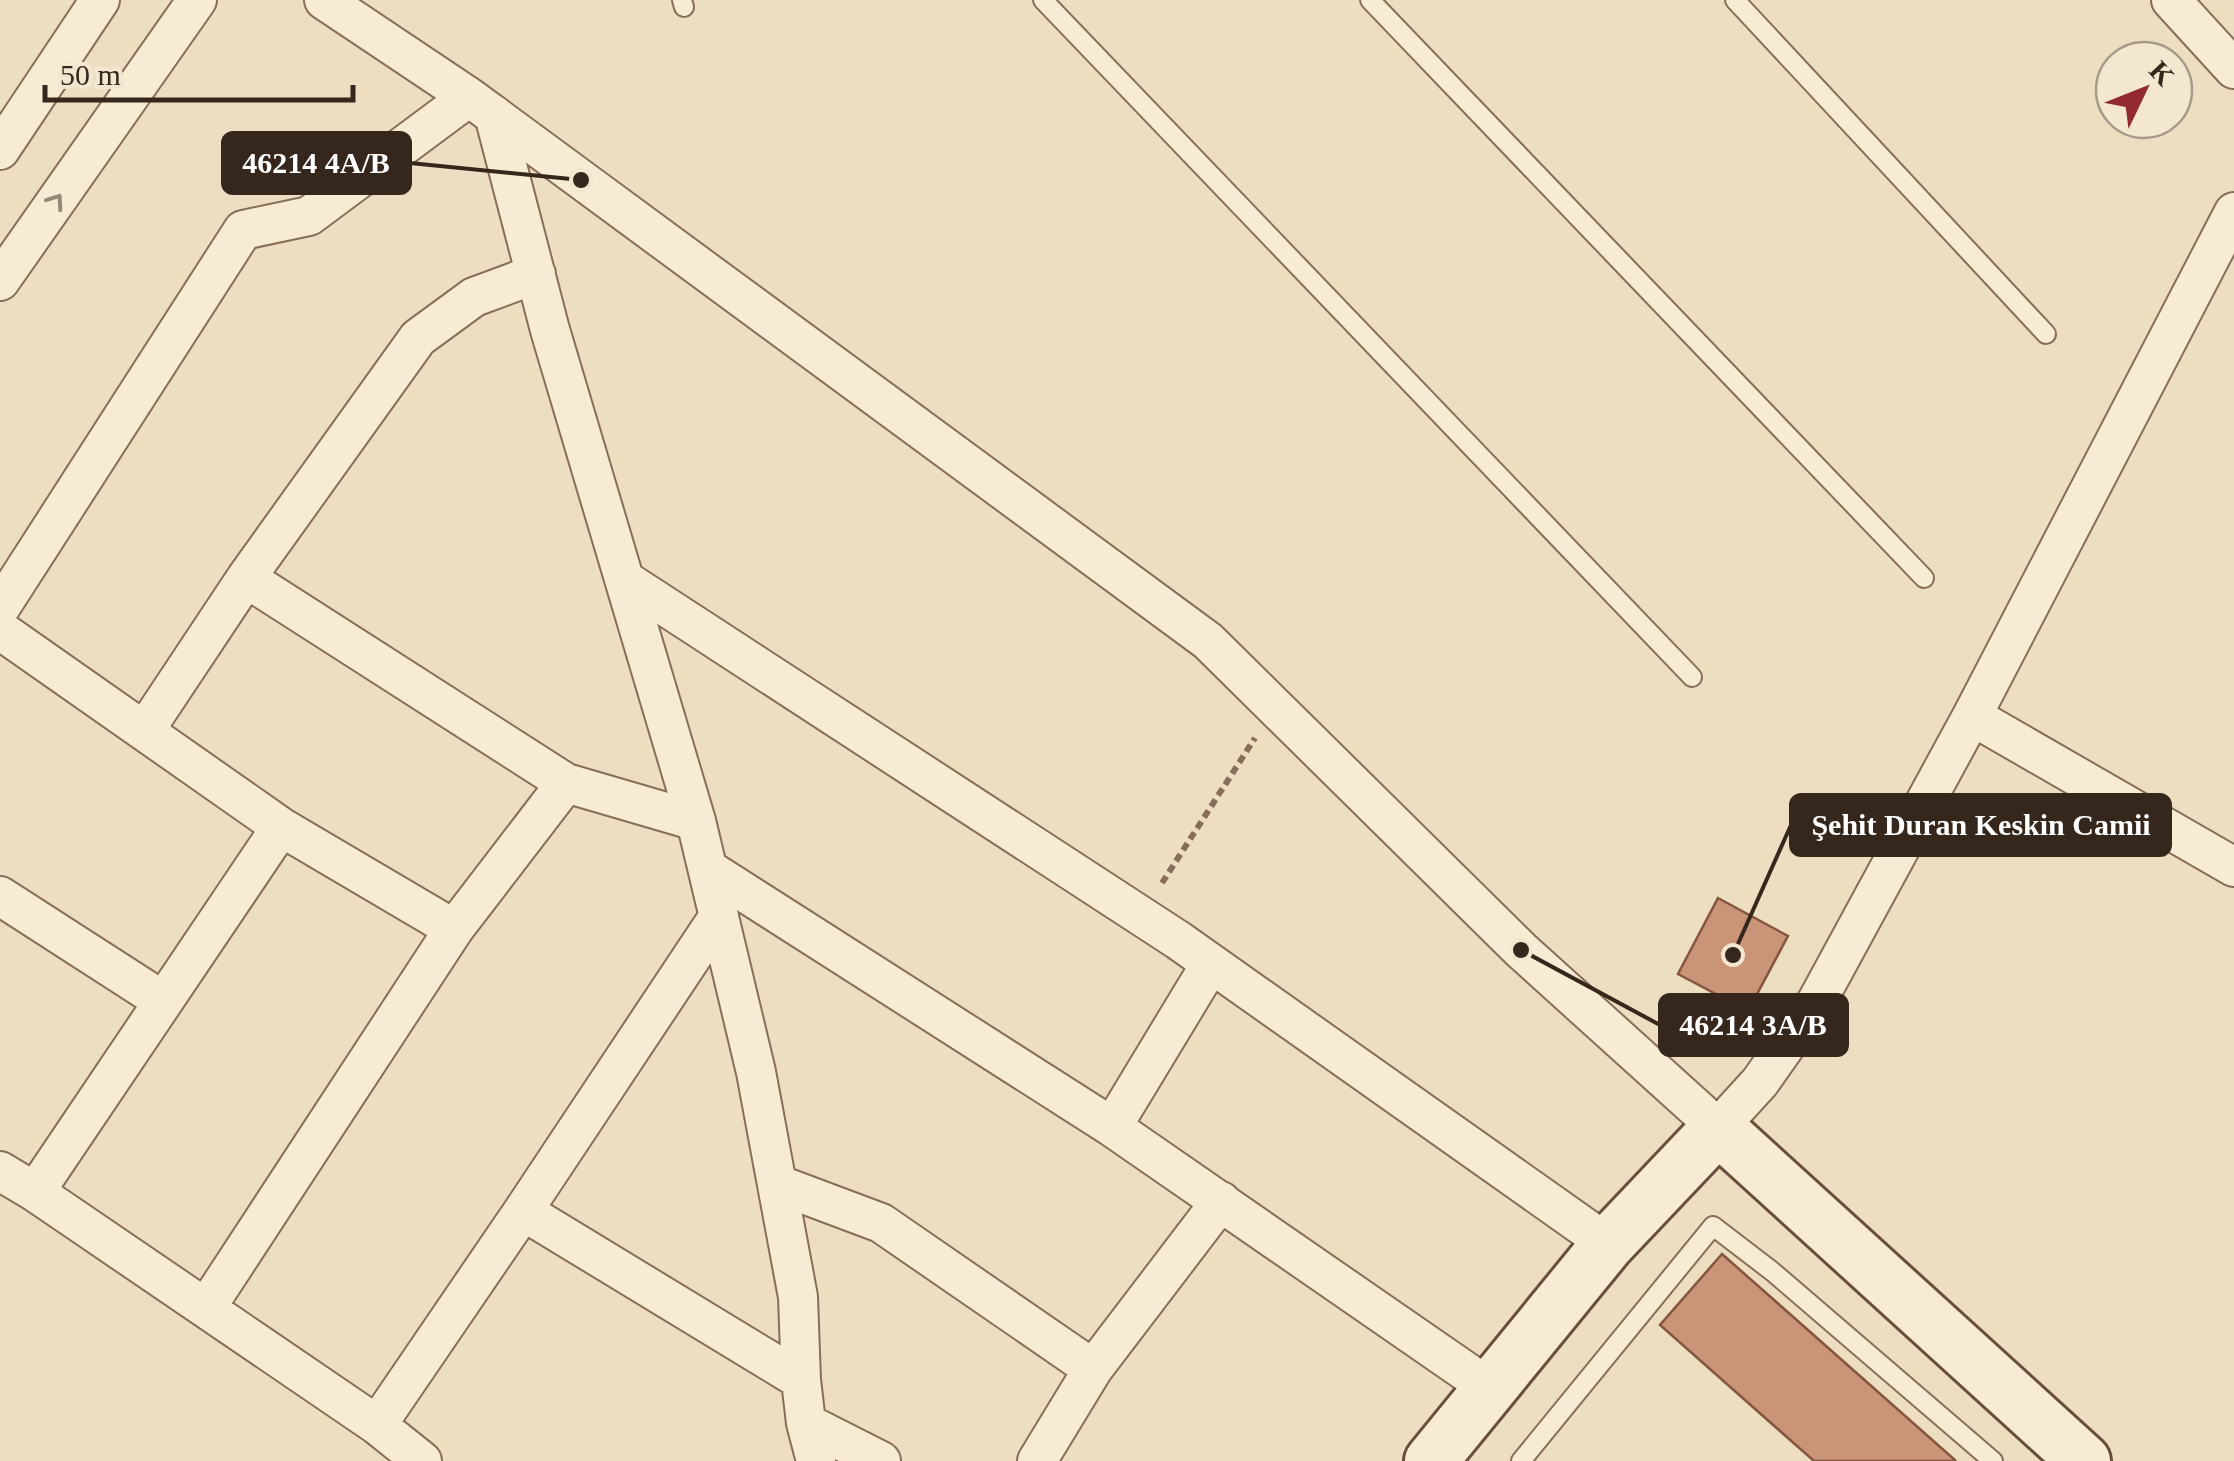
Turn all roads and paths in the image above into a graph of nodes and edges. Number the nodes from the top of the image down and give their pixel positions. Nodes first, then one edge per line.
1 (100, 0) edge
2 (197, 0) edge
3 (324, 0) edge
4 (1043, 0) edge
5 (1370, 0) edge
6 (1735, 0) edge
7 (2171, 0) edge
8 (2234, 69) edge
9 (482, 106) junction
10 (0, 150) edge
11 (2234, 212) edge
12 (536, 274) junction
13 (0, 281) edge
14 (2046, 334) dead end
15 (246, 578) junction
16 (1924, 578) dead end
17 (625, 580) junction
18 (0, 608) edge
19 (0, 630) edge
20 (1692, 677) dead end
21 (1275, 707) junction
22 (1972, 716) junction
23 (145, 730) junction
24 (566, 783) junction
25 (696, 821) junction
26 (282, 827) junction
27 (2234, 867) edge
28 (708, 868) junction
29 (0, 896) edge
30 (719, 916) junction
31 (1141, 916) junction
32 (454, 928) junction
33 (1210, 965) junction
34 (163, 1001) junction
35 (1112, 1128) junction
36 (1718, 1128) junction
37 (0, 1171) edge
38 (777, 1184) junction
39 (35, 1192) junction
40 (1222, 1201) junction
41 (523, 1211) junction
42 (1608, 1244) junction
43 (206, 1308) junction
44 (1092, 1369) junction
45 (801, 1380) junction
46 (1490, 1389) junction
47 (806, 1422) junction
48 (377, 1425) junction
49 (422, 1461) edge
50 (816, 1461) edge
51 (880, 1461) edge
52 (1037, 1461) edge
53 (1431, 1461) edge
54 (1520, 1461) edge
55 (1993, 1461) edge
56 (2084, 1461) edge

1 - 10 street
13 -> 2 street
3 - 9 street
4 - 20 lane
5 - 16 lane
6 - 14 lane
7 - 8 street
9 - 12 street
9 - 18 street
9 - 21 street
11 - 22 street
12 - 15 street
12 - 17 street
15 - 23 street
15 - 24 street
17 - 25 street
17 - 31 street
19 - 23 street
21 - 31 path
21 - 36 street
22 - 27 street
22 - 36 street
23 - 26 street
24 - 25 street
24 - 32 street
25 - 28 street
26 - 32 street
26 - 34 street
28 - 30 street
28 - 35 street
29 - 34 street
30 - 38 street
30 - 41 street
31 - 33 street
32 - 43 street
33 - 35 street
33 - 42 street
34 - 39 street
35 - 40 street
36 - 42 main road
36 - 56 main road
37 - 39 street
38 - 44 street
38 - 45 street
39 - 43 street
40 - 44 street
40 - 46 street
41 - 45 street
41 - 48 street
42 - 46 main road
43 - 48 street
44 - 52 street
45 - 47 street
46 - 53 main road
47 - 50 street
47 - 51 street
48 - 49 street
54 - 55 lane

